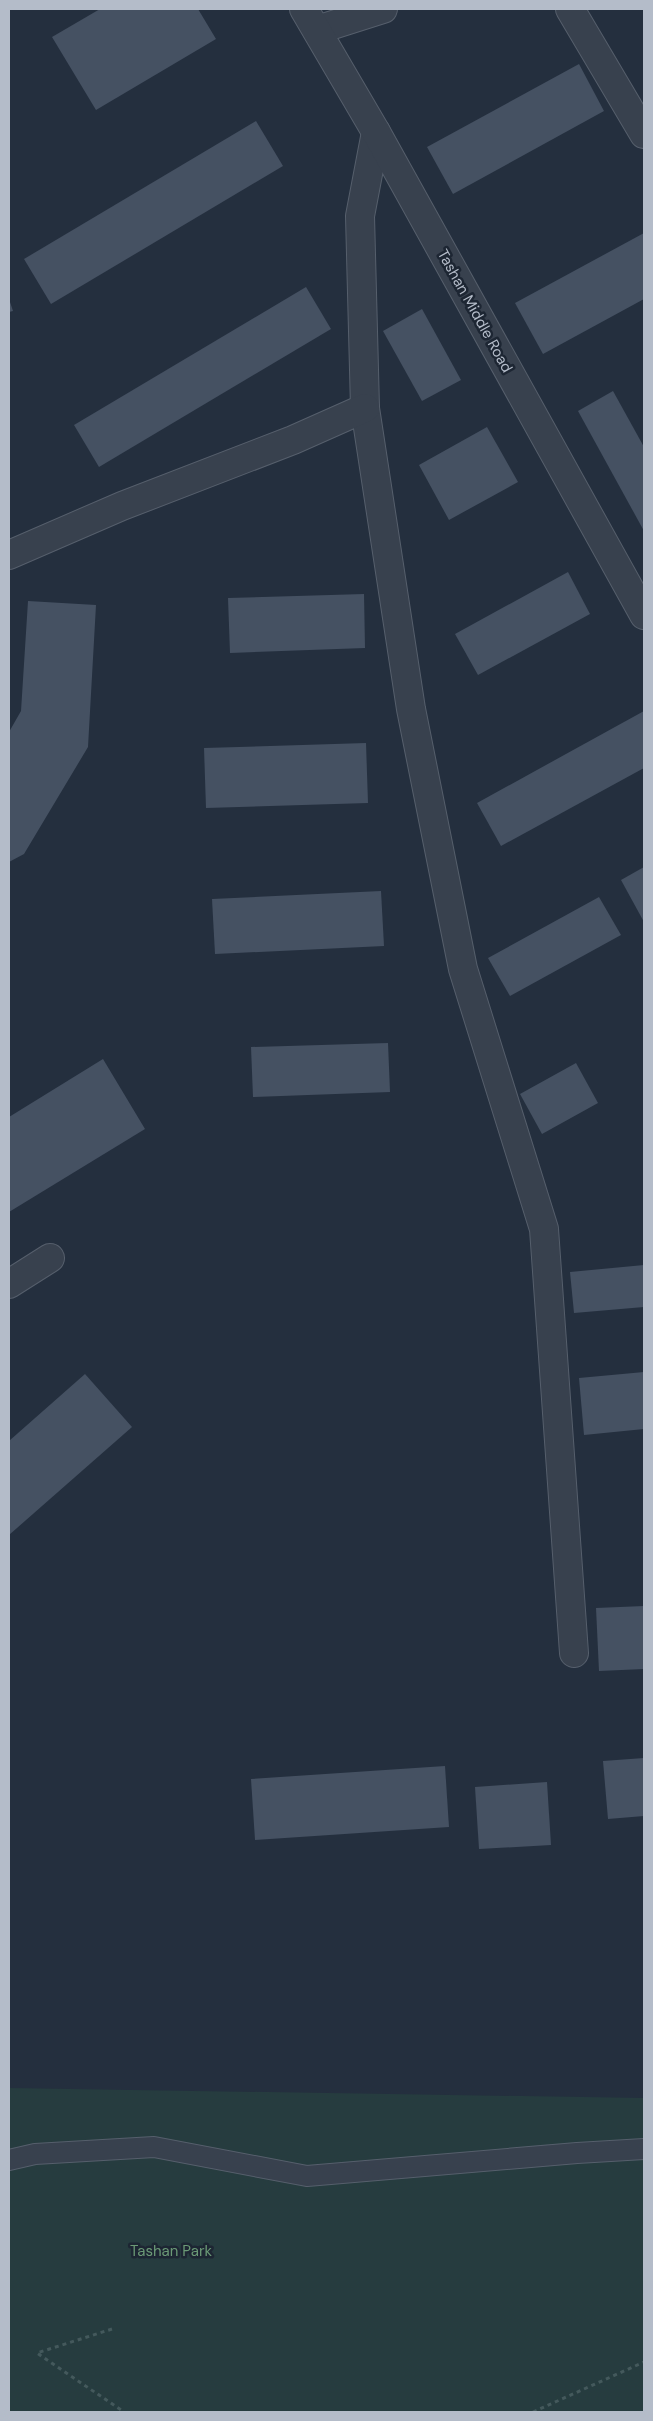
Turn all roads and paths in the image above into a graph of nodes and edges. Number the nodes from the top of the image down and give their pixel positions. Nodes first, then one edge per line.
1 (383, 9) edge
2 (570, 9) edge
3 (310, 19) edge
4 (376, 132) junction
5 (644, 134) edge
6 (365, 408) junction
7 (9, 555) edge
8 (644, 615) edge
9 (50, 1258) dead end
10 (9, 1284) edge
11 (574, 1653) dead end
12 (644, 2149) edge
13 (9, 2160) edge
14 (112, 2329) dead end
15 (644, 2362) edge
16 (124, 2412) edge
17 (533, 2412) edge

1 - 3 street
2 - 5 street
3 - 4 street, Tashan Middle Road
4 - 6 street
4 - 8 street, Tashan Middle Road
6 - 7 street
6 - 11 street
9 - 10 street
12 - 13 lane
14 - 16 path
15 - 17 path

